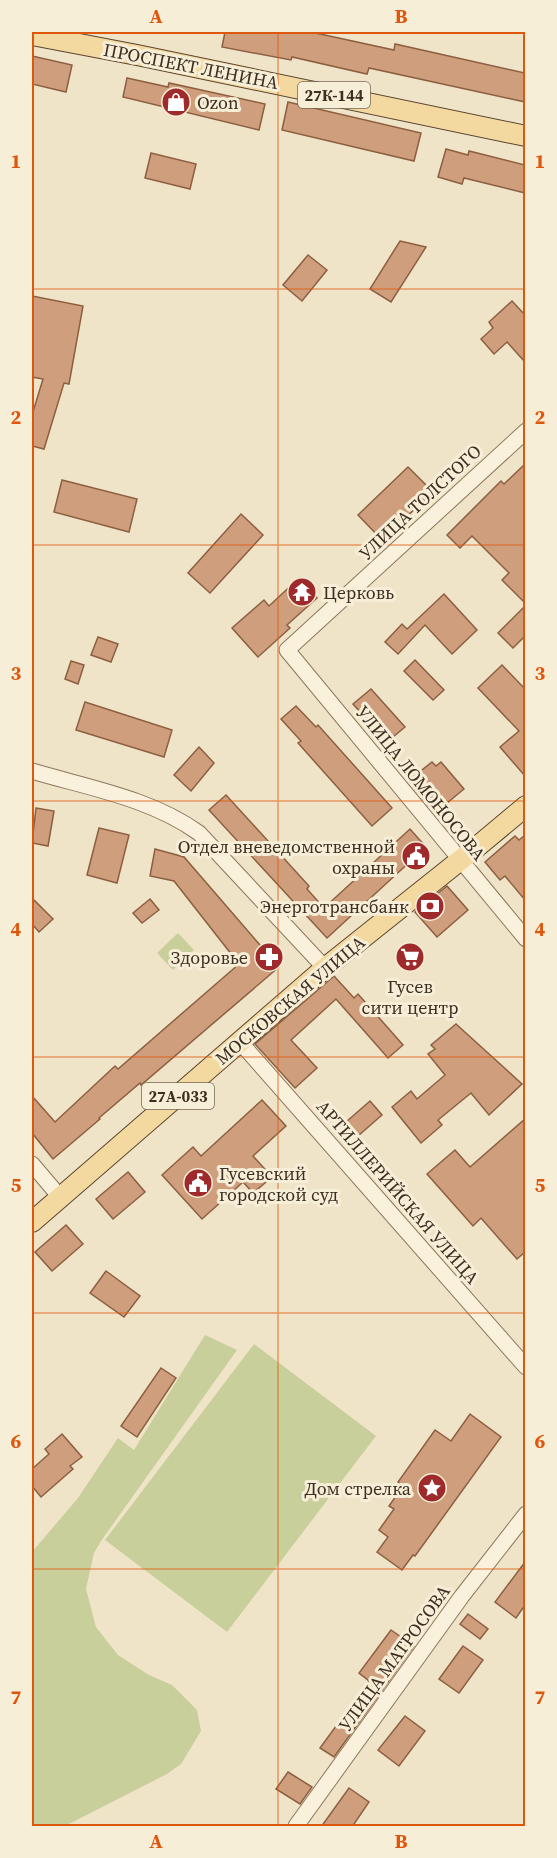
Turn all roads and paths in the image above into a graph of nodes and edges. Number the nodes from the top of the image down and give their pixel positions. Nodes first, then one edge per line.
1 (32, 35) edge
2 (525, 136) edge
3 (525, 433) edge
4 (287, 650) joint
5 (32, 771) edge
6 (525, 806) edge
7 (459, 861) junction
8 (525, 939) edge
9 (325, 968) junction
10 (240, 1042) junction
11 (32, 1164) edge
12 (60, 1197) junction
13 (32, 1222) edge
14 (525, 1367) edge
15 (525, 1514) edge
16 (296, 1827) edge

1 - 2 main road, ПРОСПЕКТ ЛЕНИНА / 27К-144
3 - 4 street, УЛИЦА ТОЛСТОГО
4 - 7 street, УЛИЦА ЛОМОНОСОВА
5 - 9 street
6 - 7 main road, МОСКОВСКАЯ УЛИЦА / 27А-033
7 - 8 street, УЛИЦА ЛОМОНОСОВА
7 - 9 main road, МОСКОВСКАЯ УЛИЦА / 27А-033
9 - 10 main road, МОСКОВСКАЯ УЛИЦА / 27А-033
10 - 12 main road, МОСКОВСКАЯ УЛИЦА / 27А-033
10 - 14 street, АРТИЛЛЕРИЙСКАЯ УЛИЦА
11 - 12 street
12 - 13 main road, МОСКОВСКАЯ УЛИЦА / 27А-033
15 - 16 street, УЛИЦА МАТРОСОВА

